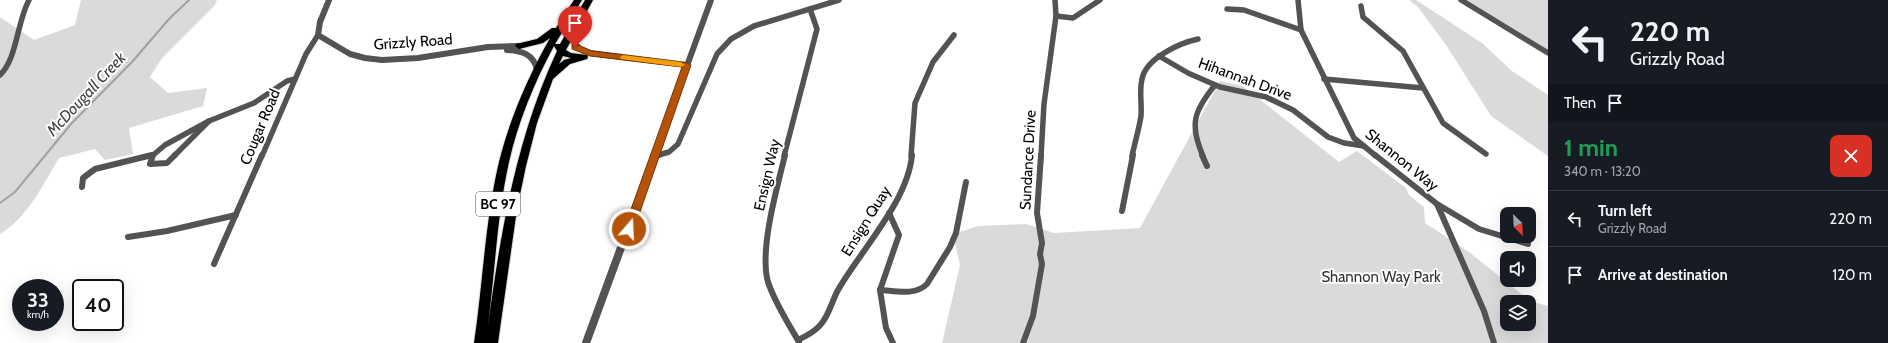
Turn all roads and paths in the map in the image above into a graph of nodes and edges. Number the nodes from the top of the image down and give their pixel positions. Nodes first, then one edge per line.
1 (29, 0) edge
2 (329, 0) edge
3 (578, 0) edge
4 (589, 0) edge
5 (712, 0) edge
6 (839, 0) edge
7 (1055, 0) edge
8 (1100, 0) edge
9 (1298, 0) edge
10 (1461, 0) edge
11 (1361, 6) dead end
12 (810, 9) junction
13 (1227, 9) dead end
14 (568, 15) junction
15 (1056, 16) junction
16 (571, 28) junction
17 (1301, 30) junction
18 (318, 35) junction
19 (954, 35) dead end
20 (1198, 39) dead end
21 (518, 46) junction
22 (548, 49) junction
23 (467, 51) junction
24 (560, 51) junction
25 (1548, 53) edge
26 (1159, 56) junction
27 (584, 57) junction
28 (631, 59) junction
29 (687, 65) junction
30 (537, 70) junction
31 (0, 75) edge
32 (295, 79) junction
33 (1324, 79) junction
34 (546, 84) junction
35 (1216, 85) junction
36 (1423, 88) junction
37 (209, 121) junction
38 (1364, 146) junction
39 (1486, 154) dead end
40 (152, 155) junction
41 (654, 156) junction
42 (1207, 166) dead end
43 (966, 182) dead end
44 (82, 186) dead end
45 (1437, 204) junction
46 (1122, 211) dead end
47 (890, 213) junction
48 (236, 215) junction
49 (128, 237) dead end
50 (1528, 244) dead end
51 (214, 264) dead end
52 (880, 290) junction
53 (798, 341) edge
54 (480, 343) edge
55 (492, 343) edge
56 (586, 343) edge
57 (893, 343) edge
58 (1023, 343) edge
59 (1494, 343) edge

1 - 31 street
2 - 18 street, Cougar Road
3 - 14 highway, BC 97
4 - 16 highway, BC 97
5 - 29 street
6 - 12 street
7 - 15 street, Sundance Drive
8 - 15 street
9 - 17 street, Shannon Way
10 - 25 street
11 - 36 street
12 - 41 street
12 - 53 street, Ensign Way
13 - 17 street
14 - 21 highway
14 - 22 highway, BC 97
14 - 24 highway
15 - 58 street, Sundance Drive
16 - 24 highway, BC 97
16 - 28 street
17 - 33 street, Shannon Way
18 - 23 street, Grizzly Road
18 - 32 street, Cougar Road
19 - 47 street, Ensign Quay
20 - 26 street
21 - 22 highway
21 - 23 street, Grizzly Road
22 - 30 highway, BC 97
22 - 34 highway
23 - 30 street, Grizzly Road
24 - 27 highway
24 - 34 highway, BC 97
26 - 35 street, Hihannah Drive
26 - 46 street
27 - 28 street
27 - 34 highway
28 - 29 street
29 - 41 street
30 - 54 highway, BC 97
32 - 37 street
32 - 48 street, Cougar Road
33 - 36 street
33 - 38 street, Shannon Way
34 - 55 highway, BC 97
35 - 38 street, Hihannah Drive
35 - 42 street
36 - 39 street
37 - 40 street
37 - 40 street
38 - 45 street, Shannon Way
40 - 44 street
41 - 56 street
43 - 52 street
45 - 50 street, Shannon Way
45 - 59 street
47 - 52 street
47 - 53 street, Ensign Quay
48 - 49 street
48 - 51 street, Cougar Road
52 - 57 street

